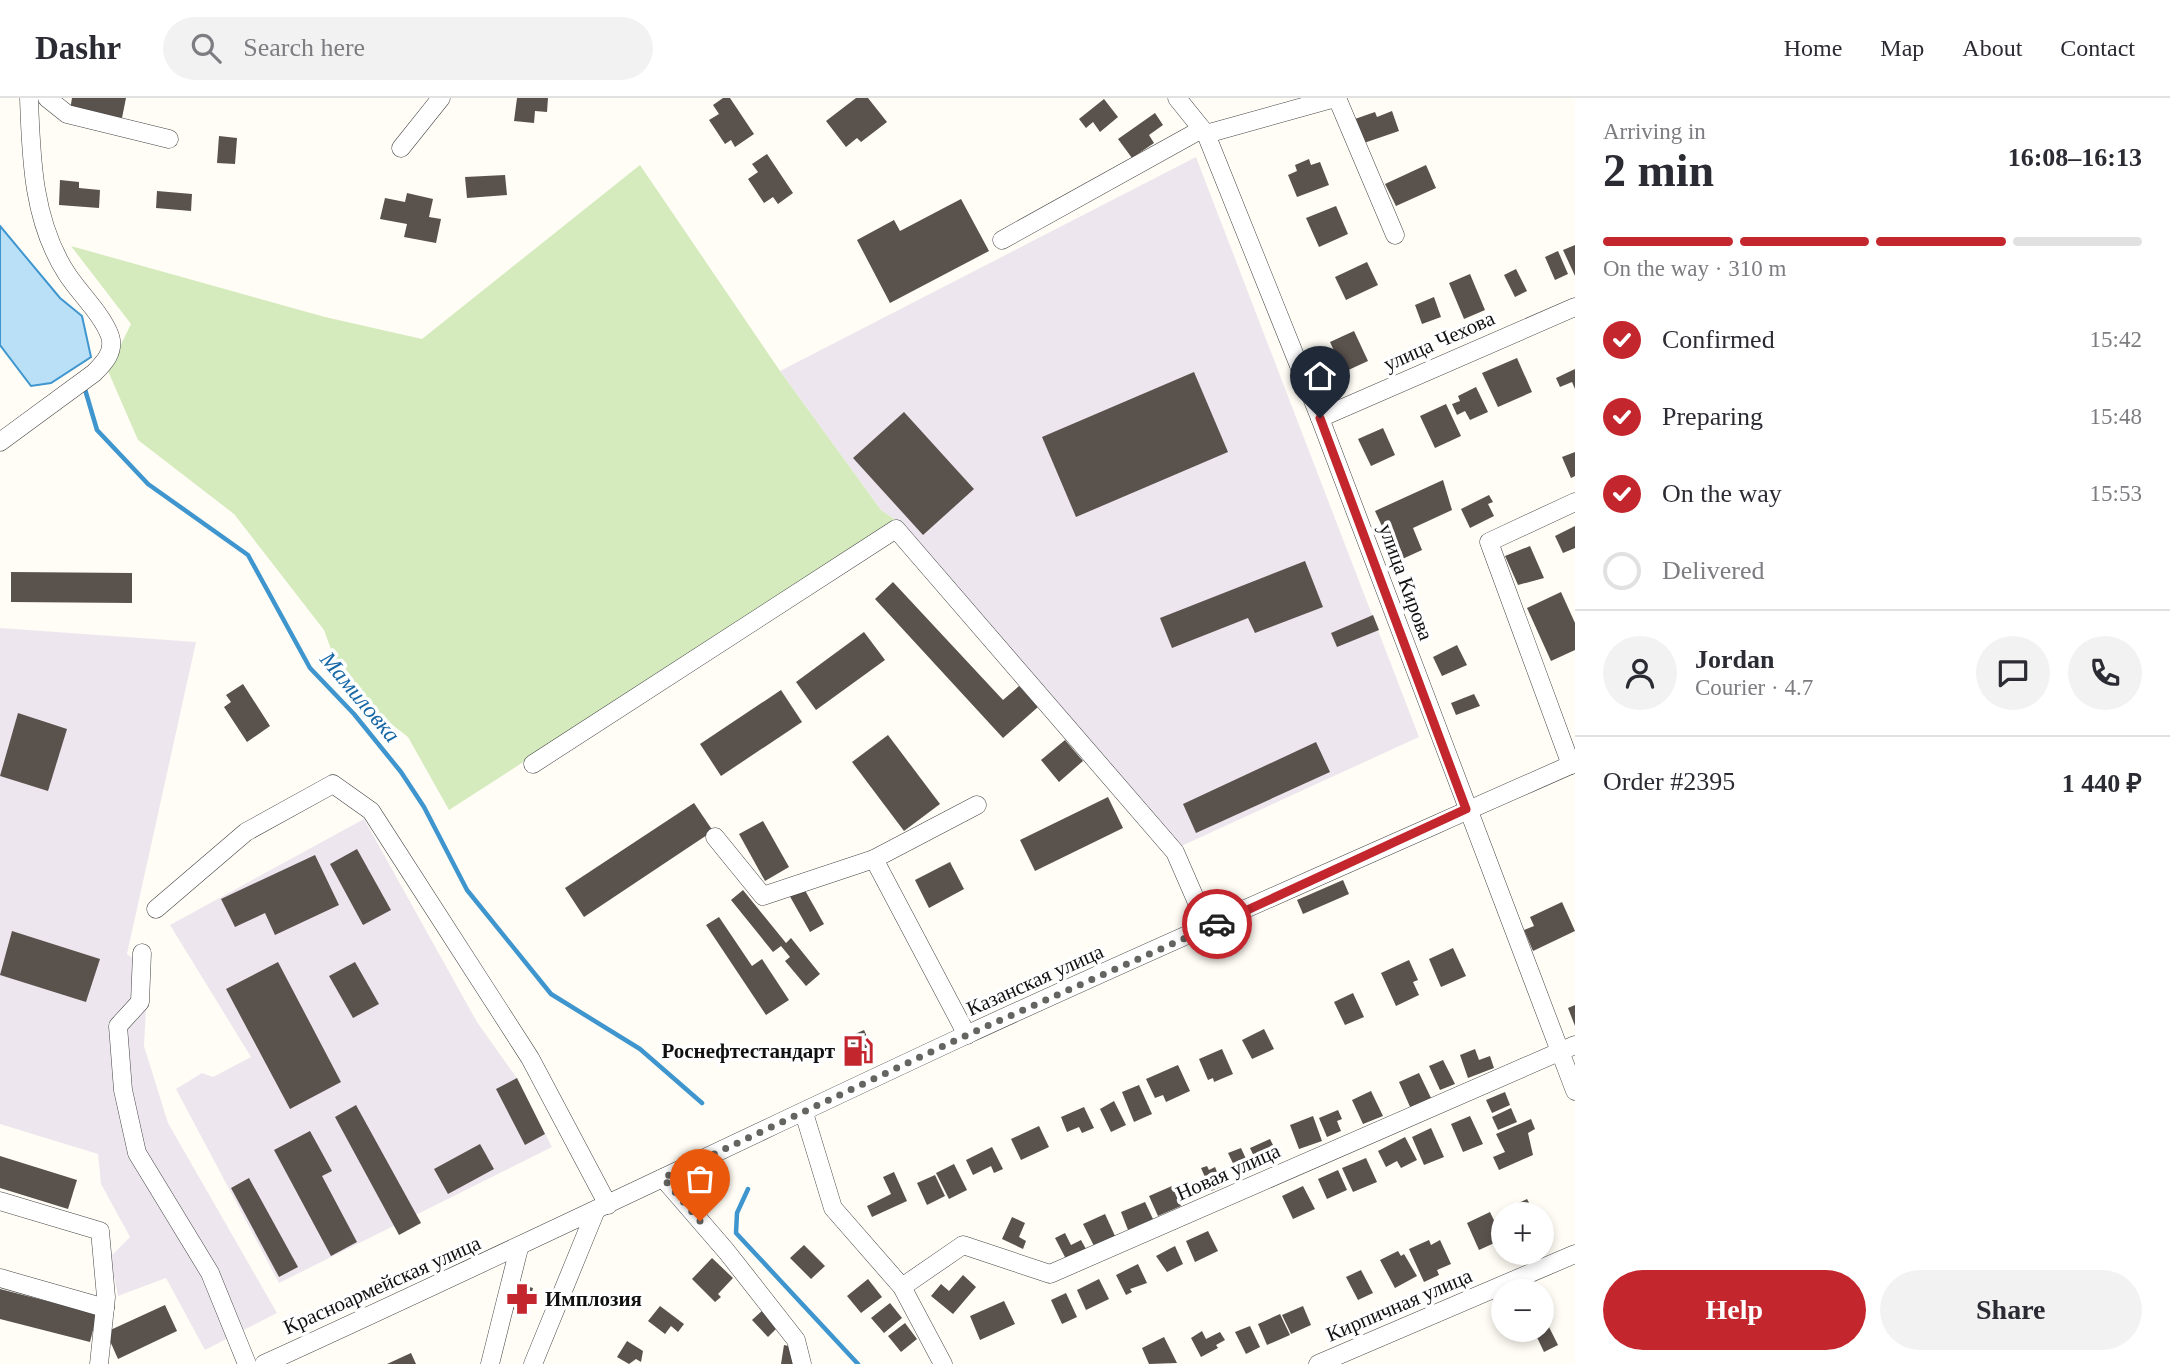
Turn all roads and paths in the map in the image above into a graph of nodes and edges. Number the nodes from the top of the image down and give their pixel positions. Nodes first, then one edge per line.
1 (29, 98) edge
2 (47, 98) edge
3 (441, 98) edge
4 (1177, 98) edge
5 (1194, 98) edge
6 (1336, 98) edge
7 (1204, 132) junction
8 (169, 139) dead end
9 (401, 148) dead end
10 (1395, 235) dead end
11 (1002, 240) dead end
12 (1575, 307) edge
13 (1320, 418) junction
14 (0, 442) edge
15 (1575, 502) edge
16 (533, 764) dead end
17 (1573, 764) edge
18 (977, 805) dead end
19 (1466, 809) junction
20 (715, 837) dead end
21 (874, 859) junction
22 (156, 909) dead end
23 (1208, 928) junction
24 (142, 953) dead end
25 (967, 1035) junction
26 (1568, 1048) edge
27 (1575, 1091) edge
28 (804, 1113) junction
29 (663, 1178) junction
30 (0, 1201) edge
31 (602, 1208) junction
32 (519, 1248) junction
33 (1575, 1254) edge
34 (0, 1278) edge
35 (902, 1287) junction
36 (105, 1308) junction
37 (99, 1364) edge
38 (247, 1364) edge
39 (264, 1364) edge
40 (489, 1364) edge
41 (533, 1364) edge
42 (802, 1364) edge
43 (943, 1364) edge
44 (1318, 1364) edge

1 - 14 street
2 - 8 street
3 - 9 street
4 - 7 street, улица Кирова
5 - 7 street
6 - 7 street
6 - 10 street
7 - 11 street
7 - 13 street, улица Кирова
12 - 13 street, улица Чехова
13 - 19 street, улица Кирова
15 - 17 street
16 - 23 street
17 - 19 street, Казанская улица
18 - 21 street
19 - 23 street, Казанская улица
19 - 26 street, улица Кирова
20 - 21 street
21 - 25 street
22 - 31 street
23 - 25 street, Казанская улица
24 - 38 street
25 - 28 street, Казанская улица
26 - 27 street, улица Кирова
26 - 35 street, Новая улица
28 - 29 street, Казанская улица
28 - 35 street
29 - 31 street, Казанская улица
29 - 42 street
30 - 36 street
31 - 32 street, Казанская улица
31 - 41 street
32 - 39 street, Красноармейская улица
32 - 40 street
33 - 44 street, Кирпичная улица
34 - 36 street
35 - 43 street
36 - 37 street

